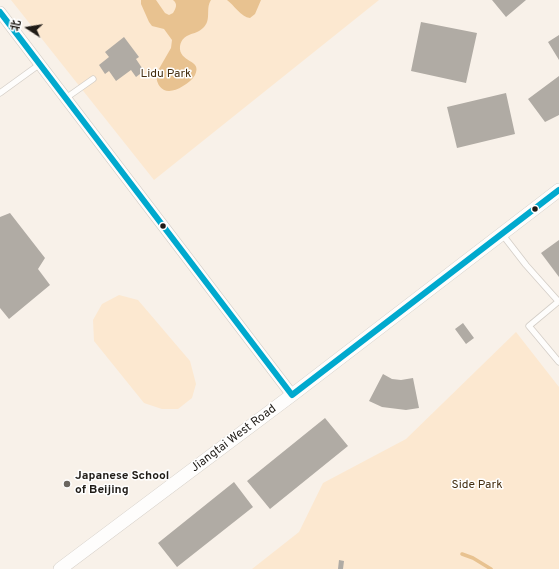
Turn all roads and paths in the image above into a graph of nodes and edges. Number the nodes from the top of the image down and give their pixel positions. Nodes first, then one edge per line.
1 (0, 12) edge
2 (40, 64) junction
3 (93, 79) dead end
4 (0, 93) edge
5 (66, 98) junction
6 (559, 190) edge
7 (502, 233) junction
8 (559, 301) edge
9 (559, 362) edge
10 (292, 395) junction
11 (60, 569) edge

1 - 2 street
2 - 4 lane
2 - 5 street
3 - 5 lane
5 - 10 street
6 - 7 street, Jiangtai West Road
7 - 8 lane
7 - 10 street, Jiangtai West Road
8 - 9 lane
10 - 11 street, Jiangtai West Road

